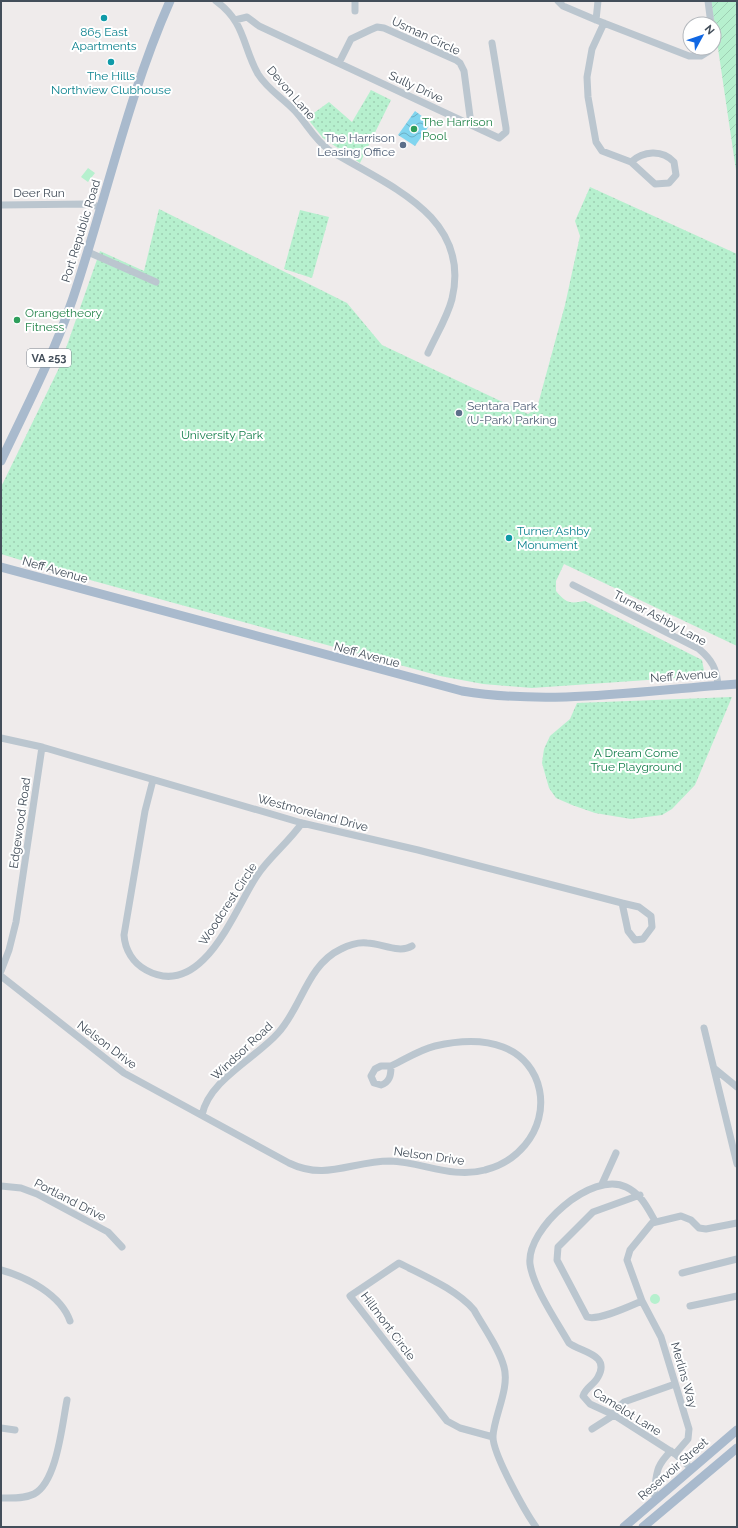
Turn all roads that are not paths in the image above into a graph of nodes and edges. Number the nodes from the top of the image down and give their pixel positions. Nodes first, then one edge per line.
1 (161, 1) edge
2 (170, 1) edge
3 (216, 1) edge
4 (355, 1) edge
5 (558, 1) edge
6 (598, 1) edge
7 (708, 1) edge
8 (166, 11) junction
9 (355, 11) dead end
10 (710, 16) edge
11 (235, 20) junction
12 (596, 20) junction
13 (604, 23) junction
14 (492, 43) dead end
15 (682, 54) edge
16 (338, 63) junction
17 (471, 124) junction
18 (631, 162) junction
19 (1, 205) edge
20 (101, 207) junction
21 (88, 252) junction
22 (156, 282) dead end
23 (428, 353) dead end
24 (1, 462) edge
25 (1, 567) edge
26 (573, 585) dead end
27 (737, 684) edge
28 (718, 686) junction
29 (1, 738) edge
30 (42, 747) junction
31 (153, 780) junction
32 (302, 823) junction
33 (622, 902) junction
34 (412, 946) dead end
35 (1, 971) edge
36 (1, 976) edge
37 (704, 1028) dead end
38 (391, 1066) dead end
39 (715, 1069) junction
40 (737, 1087) edge
41 (202, 1115) junction
42 (616, 1153) dead end
43 (737, 1164) edge
44 (602, 1184) junction
45 (1, 1186) edge
46 (640, 1195) junction
47 (655, 1221) junction
48 (737, 1223) edge
49 (122, 1247) dead end
50 (737, 1259) edge
51 (1, 1270) edge
52 (682, 1273) dead end
53 (737, 1296) edge
54 (642, 1301) junction
55 (690, 1306) dead end
56 (70, 1321) dead end
57 (675, 1384) junction
58 (67, 1400) dead end
59 (614, 1415) junction
60 (1, 1428) edge
61 (15, 1430) dead end
62 (592, 1430) dead end
63 (737, 1430) edge
64 (493, 1437) junction
65 (737, 1448) edge
66 (673, 1453) junction
67 (692, 1469) junction
68 (654, 1494) dead end
69 (1, 1498) edge
70 (639, 1514) junction
71 (646, 1526) edge
72 (536, 1527) edge
73 (624, 1527) edge

1 - 8 main road
2 - 8 main road, Port Republic Road / VA 253
3 - 11 street, Devon Lane
4 - 9 street
5 - 12 street
6 - 12 street
7 - 10 street
8 - 20 main road, Port Republic Road / VA 253
11 - 16 street, Sully Drive
11 - 23 street, Devon Lane
12 - 13 street
13 - 15 street
13 - 18 street
14 - 17 street, Sully Drive
16 - 17 street, Sully Drive
16 - 17 street, Usman Circle
18 - 18 street
19 - 20 street, Deer Run
20 - 21 main road, Port Republic Road / VA 253
21 - 22 street
21 - 24 main road, Port Republic Road / VA 253
25 - 28 main road, Neff Avenue
26 - 28 street, Turner Ashby Lane
27 - 28 main road, Neff Avenue
29 - 30 street, Westmoreland Drive
30 - 31 street, Westmoreland Drive
30 - 35 street, Edgewood Road
31 - 32 street, Westmoreland Drive
31 - 32 street, Woodcrest Circle
32 - 33 street, Westmoreland Drive
33 - 33 street, Westmoreland Drive
34 - 41 street, Windsor Road
36 - 41 street, Nelson Drive
37 - 39 street
38 - 41 street, Nelson Drive
39 - 40 street
39 - 43 street
42 - 44 street
44 - 46 street, Camelot Lane
44 - 59 street, Camelot Lane
45 - 49 street, Portland Drive
46 - 47 street
46 - 54 street
47 - 48 street
47 - 54 street, Merlins Way
50 - 52 street
51 - 56 street
53 - 55 street
54 - 57 street, Merlins Way
57 - 59 street
57 - 66 street, Merlins Way
58 - 69 street
59 - 62 street
59 - 66 street, Camelot Lane
60 - 61 street
63 - 67 main road, Reservoir Street
64 - 64 street, Hillmont Circle
64 - 72 street, Hillmont Circle
65 - 71 main road, Reservoir Street
66 - 67 street, Camelot Lane
66 - 68 street
67 - 70 main road, Reservoir Street
70 - 71 street
70 - 73 main road, Reservoir Street

